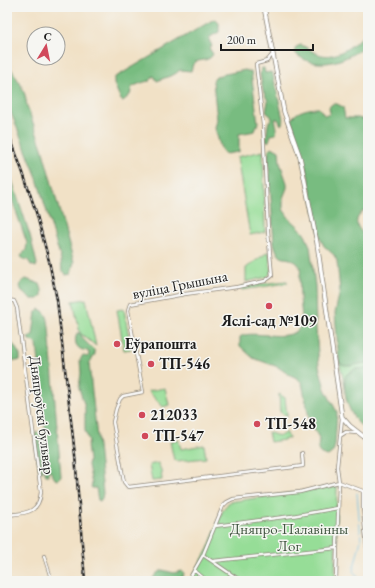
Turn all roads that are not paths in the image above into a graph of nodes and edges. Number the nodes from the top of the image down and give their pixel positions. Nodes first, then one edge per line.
1 (264, 7) edge
2 (272, 55) junction
3 (7, 300) edge
4 (342, 417) junction
5 (358, 433) junction
6 (340, 437) junction
7 (368, 440) edge
8 (302, 453) dead end
9 (338, 482) junction
10 (338, 508) junction
11 (7, 515) edge
12 (215, 526) junction
13 (337, 548) junction
14 (203, 555) junction
15 (44, 556) dead end
16 (368, 559) edge
17 (213, 561) junction
18 (194, 570) junction
19 (49, 581) edge
20 (188, 581) edge
21 (207, 581) edge
22 (241, 581) edge
23 (336, 581) edge

1 - 2 street
2 - 4 street
2 - 8 street, вуліца Грышына
3 - 11 street, Дняпроўскі бульвар
4 - 5 street
4 - 6 street
5 - 6 street
5 - 7 street
6 - 9 street
9 - 10 street
9 - 12 street
9 - 16 street
10 - 12 street
10 - 13 street
12 - 14 street
13 - 17 street
13 - 23 street
14 - 17 street
14 - 18 street
15 - 19 street
17 - 22 street
18 - 20 street
18 - 21 street

